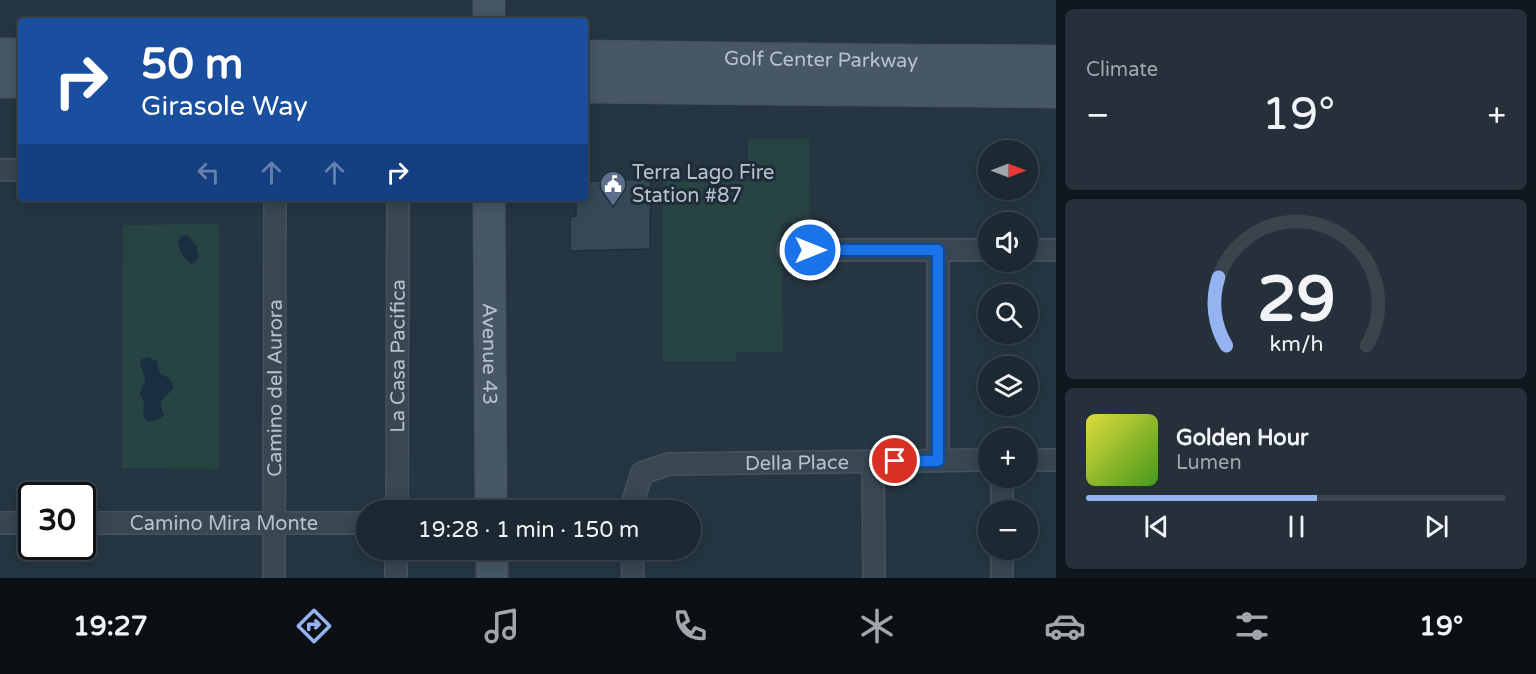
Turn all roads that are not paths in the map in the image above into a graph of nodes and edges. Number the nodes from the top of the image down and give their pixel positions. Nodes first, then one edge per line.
1 (489, 0) edge
2 (489, 18) edge
3 (0, 54) edge
4 (18, 54) edge
5 (588, 56) edge
6 (1056, 61) edge
7 (0, 82) edge
8 (18, 82) edge
9 (588, 87) edge
10 (1056, 92) edge
11 (0, 171) edge
12 (18, 171) edge
13 (275, 201) edge
14 (398, 201) edge
15 (489, 201) edge
16 (788, 250) dead end
17 (938, 250) junction
18 (978, 250) edge
19 (1038, 250) edge
20 (1056, 250) edge
21 (978, 460) edge
22 (1038, 460) edge
23 (1056, 460) edge
24 (873, 461) junction
25 (938, 461) junction
26 (397, 500) edge
27 (491, 500) edge
28 (633, 500) edge
29 (0, 523) edge
30 (18, 523) edge
31 (96, 523) edge
32 (274, 523) junction
33 (356, 523) edge
34 (396, 560) edge
35 (492, 560) edge
36 (632, 560) edge
37 (1002, 560) edge
38 (274, 578) edge
39 (396, 578) edge
40 (492, 578) edge
41 (633, 578) edge
42 (874, 578) edge
43 (1002, 578) edge

1 - 2 main road
3 - 4 main road
5 - 6 main road, Golf Center Parkway
7 - 8 main road
9 - 10 main road, Golf Center Parkway
11 - 12 street
13 - 32 street, Camino del Aurora
14 - 26 street, La Casa Pacifica
15 - 27 main road, Avenue 43
16 - 17 street
17 - 18 street
17 - 25 street
19 - 20 street
21 - 25 street, Della Place
22 - 23 street
24 - 25 street, Della Place
24 - 28 street, Della Place
24 - 42 street
29 - 30 street
31 - 32 street, Camino Mira Monte
32 - 33 street, Camino Mira Monte
32 - 38 street, Camino del Aurora
34 - 39 street
35 - 40 main road
36 - 41 street
37 - 43 street

